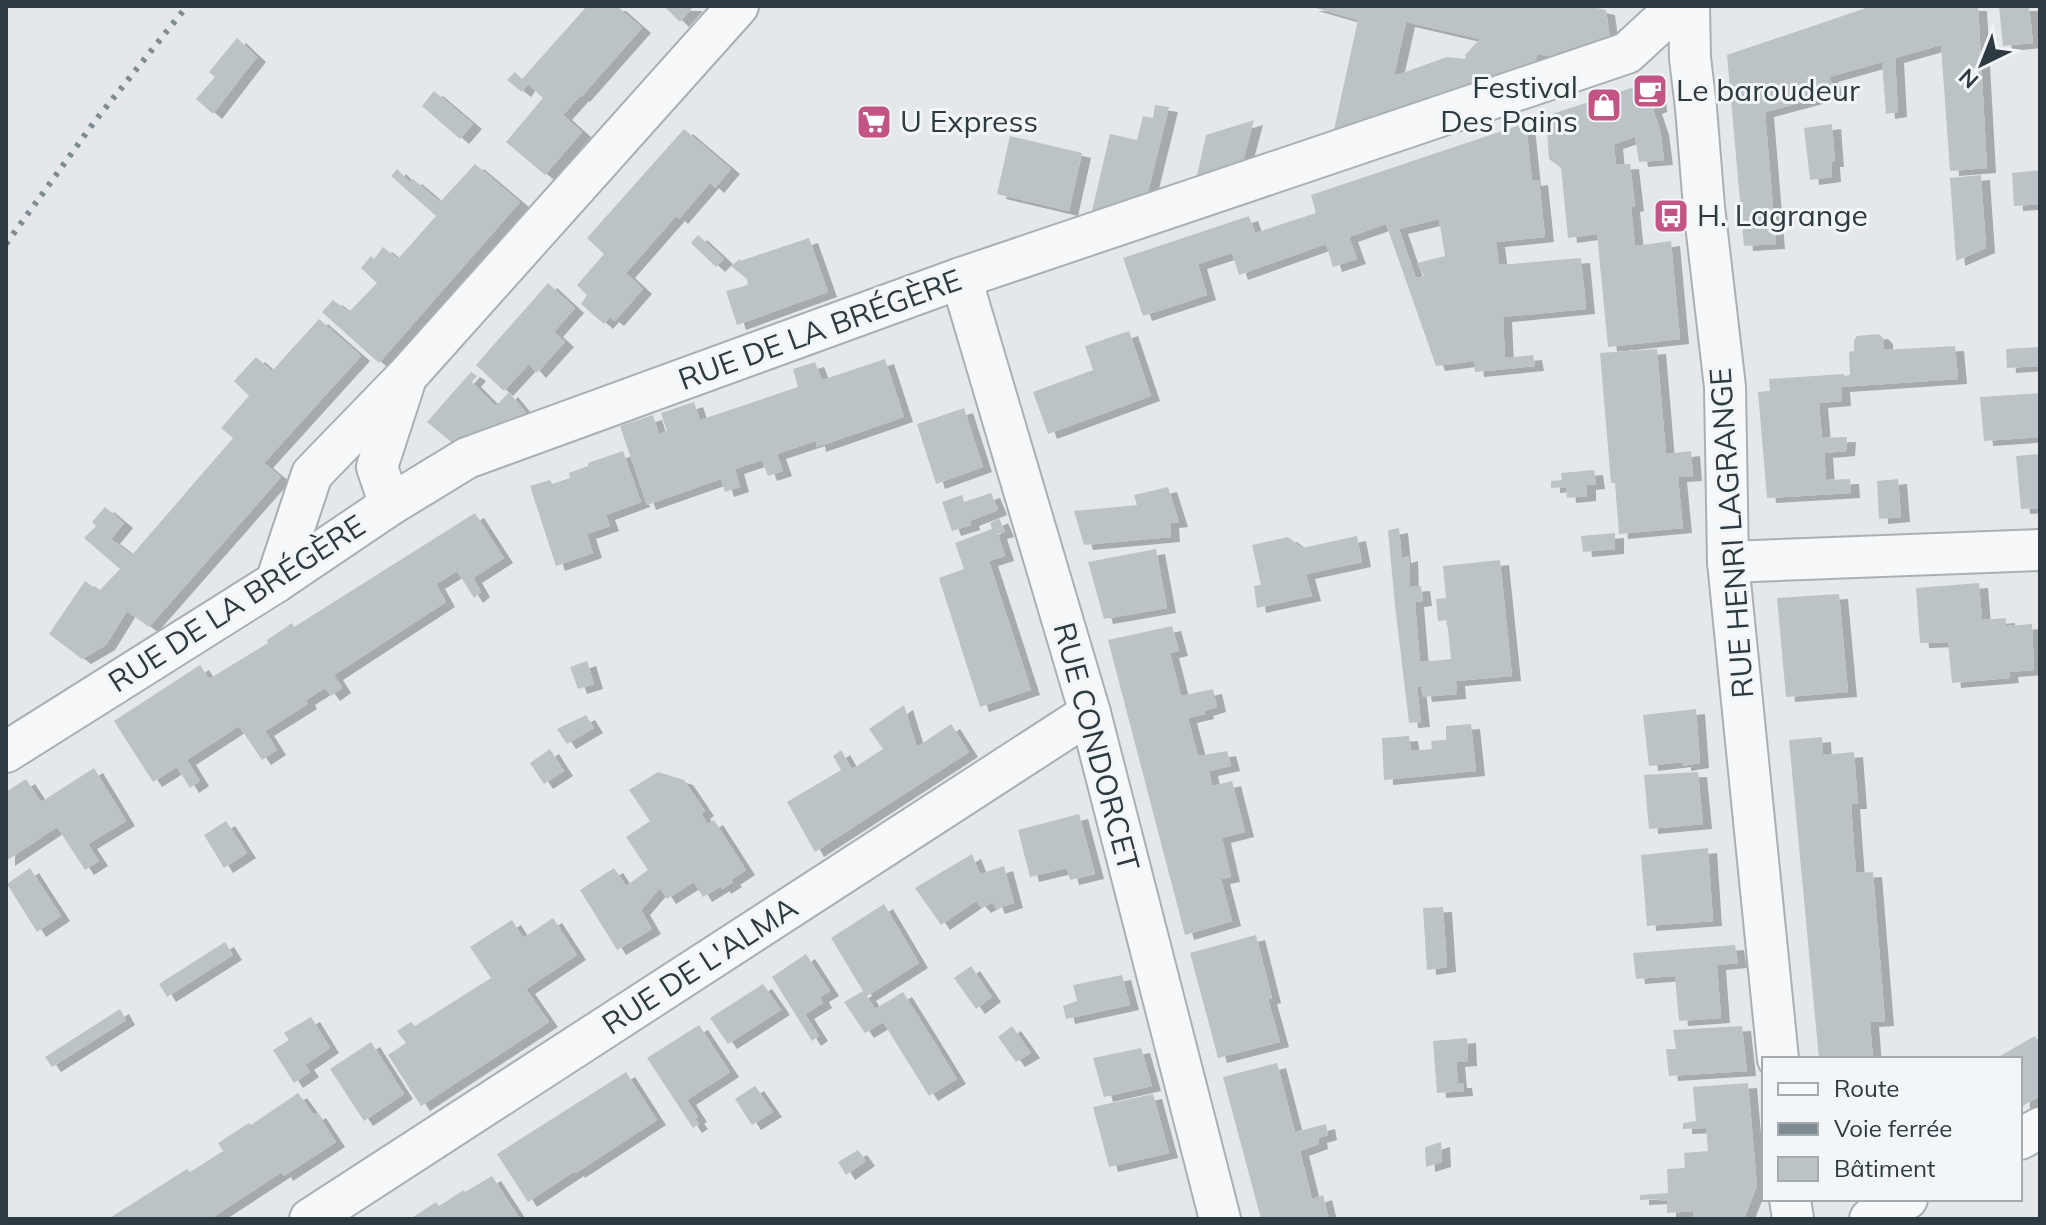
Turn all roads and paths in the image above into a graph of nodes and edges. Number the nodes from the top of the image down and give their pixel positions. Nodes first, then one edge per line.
1 (738, 6) edge
2 (1678, 6) edge
3 (1689, 6) edge
4 (961, 278) junction
5 (406, 377) junction
6 (390, 505) junction
7 (2040, 550) edge
8 (1728, 562) junction
9 (276, 582) junction
10 (1090, 713) junction
11 (6, 752) edge
12 (1778, 1057) edge
13 (2040, 1128) edge
14 (2022, 1138) edge
15 (1903, 1201) edge
16 (310, 1219) edge
17 (1220, 1219) edge
18 (1870, 1219) edge

1 - 5 street
2 - 4 street, RUE DE LA BRÉGÈRE
3 - 8 street, RUE HENRI LAGRANGE
4 - 6 street, RUE DE LA BRÉGÈRE
4 - 10 street, RUE CONDORCET
5 - 6 street
5 - 9 street
6 - 9 street, RUE DE LA BRÉGÈRE
7 - 8 street
8 - 12 street, RUE HENRI LAGRANGE
9 - 11 street, RUE DE LA BRÉGÈRE
10 - 16 street, RUE DE L'ALMA
10 - 17 street, RUE CONDORCET
13 - 14 street
15 - 18 street

